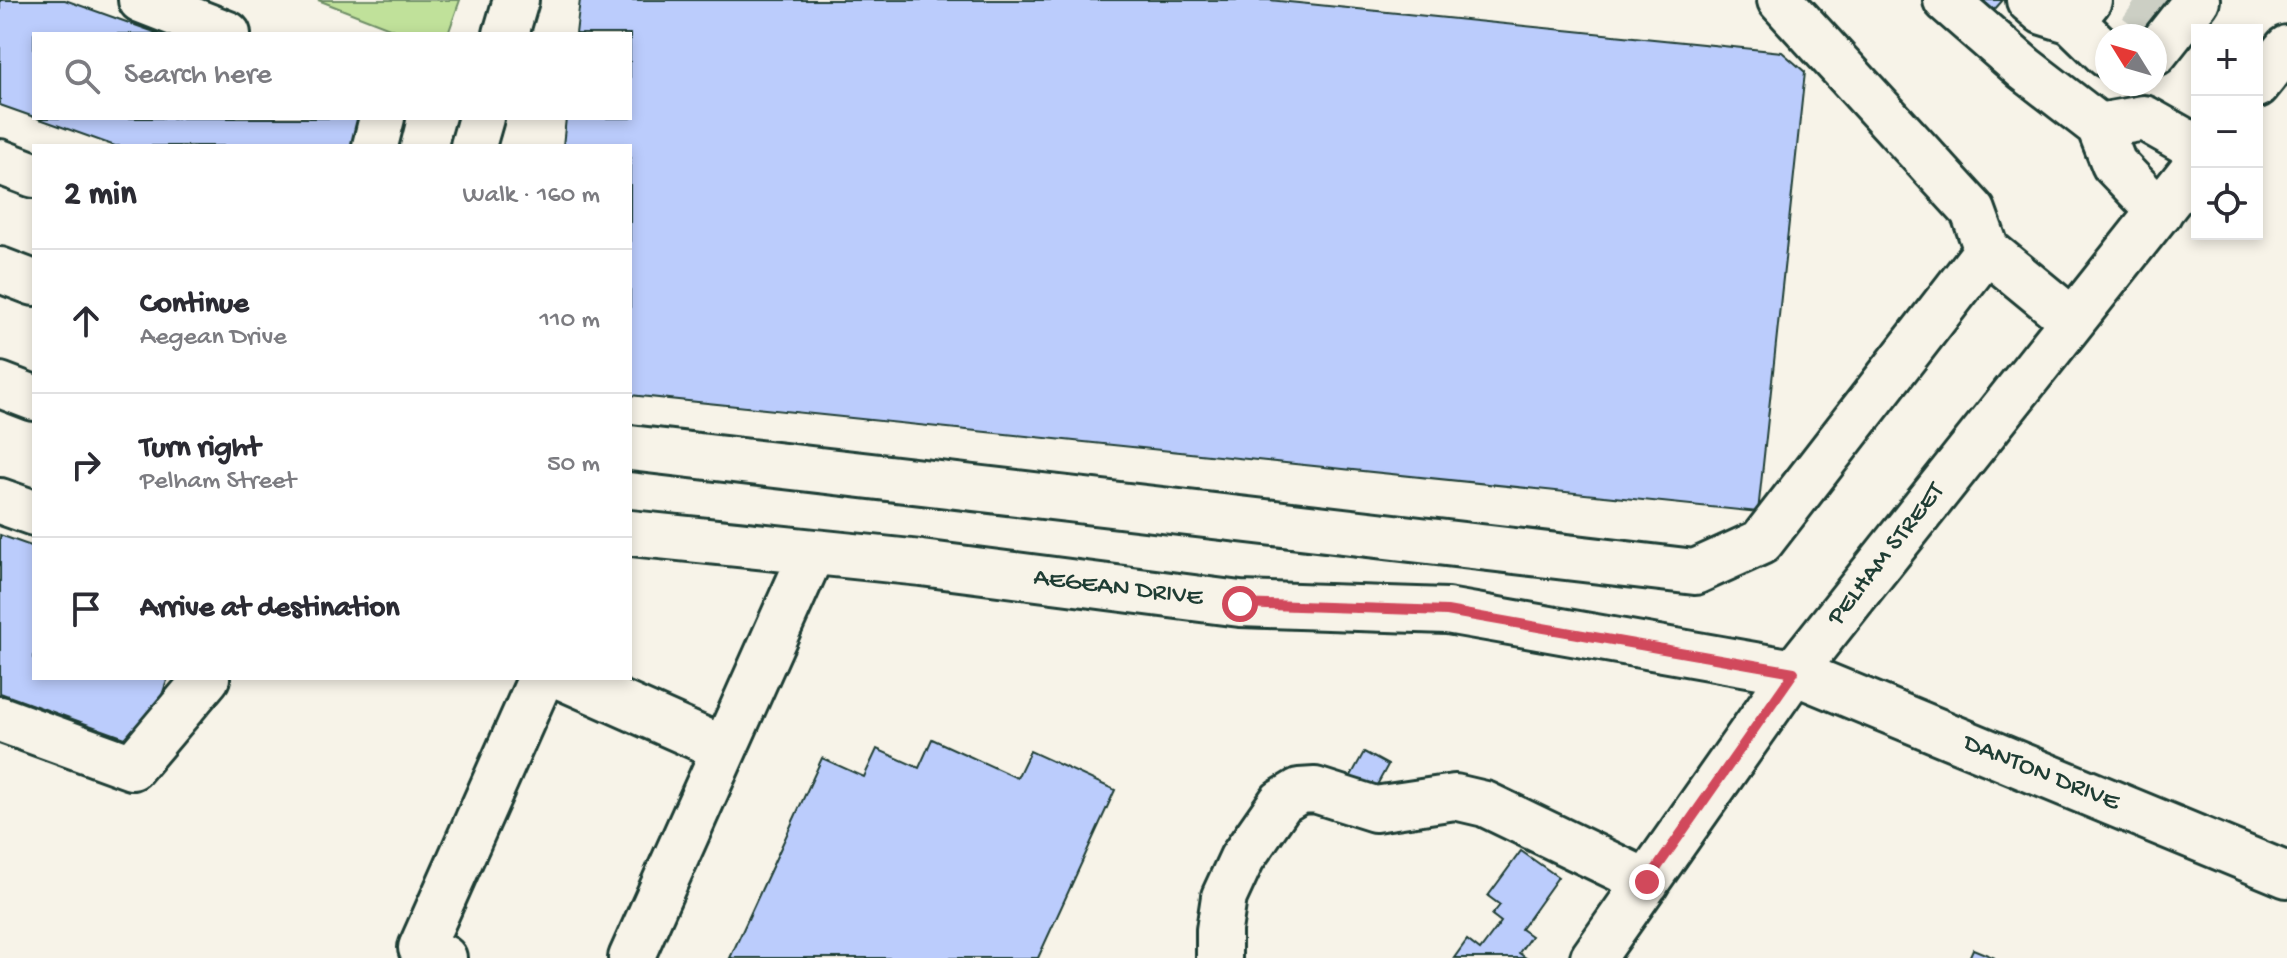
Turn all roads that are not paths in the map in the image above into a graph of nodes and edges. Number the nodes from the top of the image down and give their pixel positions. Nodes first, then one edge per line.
1 (141, 0) edge
2 (516, 0) edge
3 (1780, 0) edge
4 (1946, 0) edge
5 (2029, 0) edge
6 (2084, 5) edge
7 (2095, 29) edge
8 (223, 32) edge
9 (507, 32) edge
10 (2287, 48) edge
11 (2263, 78) edge
12 (2095, 86) edge
13 (2084, 114) junction
14 (382, 120) edge
15 (480, 120) edge
16 (376, 144) edge
17 (474, 144) edge
18 (2191, 145) edge
19 (0, 162) edge
20 (2194, 168) edge
21 (32, 174) edge
22 (2160, 212) junction
23 (1987, 250) junction
24 (0, 270) edge
25 (32, 282) edge
26 (2072, 320) junction
27 (0, 385) edge
28 (32, 397) edge
29 (632, 448) edge
30 (0, 501) edge
31 (32, 512) edge
32 (632, 533) edge
33 (812, 553) junction
34 (1794, 672) junction
35 (205, 680) edge
36 (540, 680) edge
37 (569, 680) edge
38 (0, 719) edge
39 (724, 749) junction
40 (2287, 875) edge
41 (1647, 882) junction
42 (444, 958) edge
43 (631, 958) edge
44 (1219, 958) edge
45 (1593, 958) edge

1 - 8 street
2 - 9 street
3 - 23 street
4 - 13 street
5 - 6 street
6 - 7 street
10 - 11 street
12 - 13 street
13 - 18 street
13 - 22 street
14 - 16 street
15 - 17 street
19 - 21 street
20 - 22 street, PELHAM STREET
22 - 26 street, PELHAM STREET
23 - 26 street
23 - 29 street
24 - 25 street
26 - 34 street, PELHAM STREET
27 - 28 street
30 - 31 street
32 - 33 street, AEGEAN DRIVE
33 - 34 street, AEGEAN DRIVE
33 - 39 street
34 - 40 street, DANTON DRIVE
34 - 41 street, PELHAM STREET
35 - 38 street
36 - 42 street
37 - 39 street
39 - 43 street
41 - 44 street
41 - 45 street, PELHAM STREET

